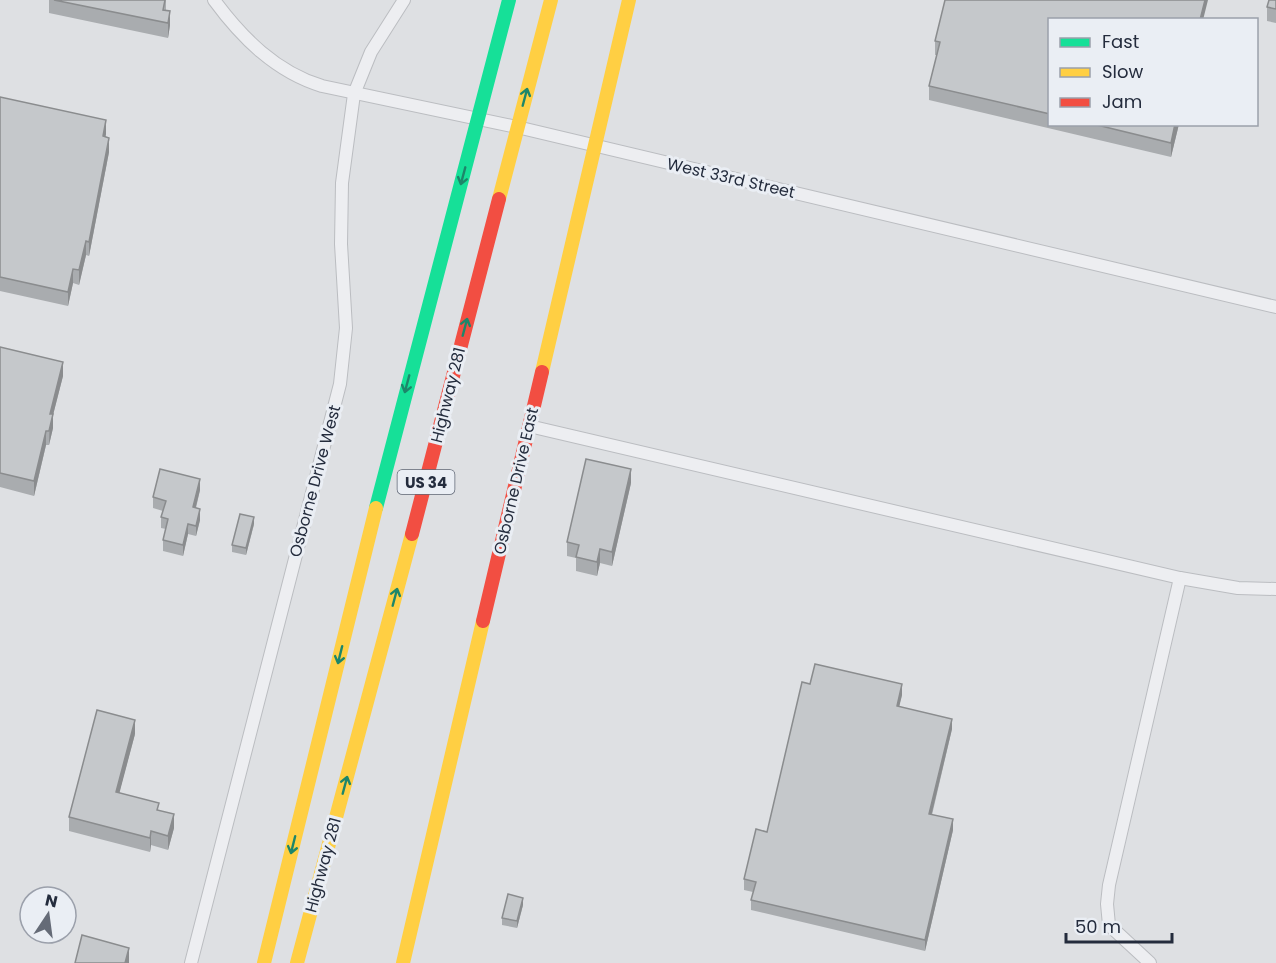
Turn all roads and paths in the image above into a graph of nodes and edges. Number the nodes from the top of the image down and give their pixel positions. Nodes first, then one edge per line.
1 (214, 0) edge
2 (404, 0) edge
3 (509, 0) edge
4 (550, 0) edge
5 (629, 0) edge
6 (354, 94) junction
7 (478, 119) junction
8 (517, 127) junction
9 (595, 146) junction
10 (1276, 307) edge
11 (529, 426) junction
12 (1180, 578) junction
13 (1276, 589) edge
14 (190, 963) edge
15 (264, 963) edge
16 (297, 963) edge
17 (403, 963) edge
18 (1150, 963) edge

1 - 6 street, West 33rd Street
2 - 6 street, Osborne Drive West
3 - 7 main road, Highway 281 / US 34
8 -> 4 main road, Highway 281 / US 34
5 - 9 main road, Osborne Drive East
6 - 7 street, West 33rd Street
6 - 14 street, Osborne Drive West
7 - 8 street, West 33rd Street
7 -> 15 main road, Highway 281 / US 34
8 - 9 street, West 33rd Street
16 -> 8 main road, Highway 281 / US 34
9 - 10 street, West 33rd Street
9 - 11 main road, Osborne Drive East
11 - 12 street
11 - 17 main road, Osborne Drive East
12 - 13 street
12 - 18 street

